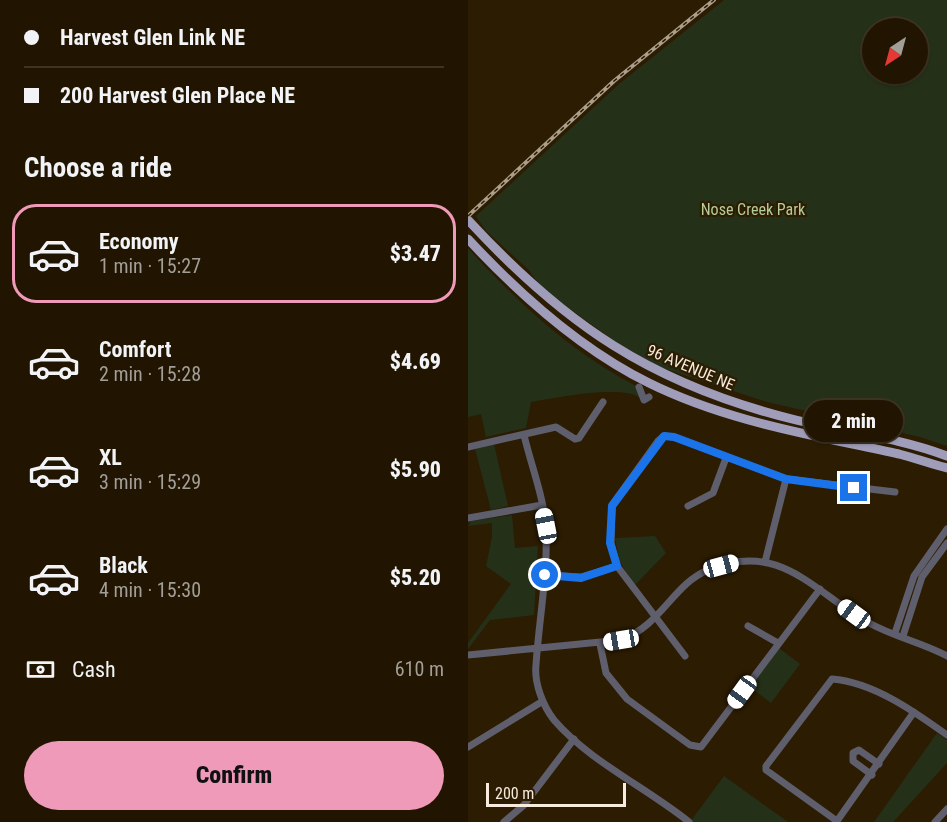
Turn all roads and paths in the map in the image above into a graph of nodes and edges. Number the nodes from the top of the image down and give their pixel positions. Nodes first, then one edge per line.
1 (468, 220) edge
2 (469, 239) edge
3 (639, 387) dead end
4 (649, 397) dead end
5 (603, 402) dead end
6 (792, 419) junction
7 (789, 432) junction
8 (524, 435) junction
9 (468, 447) edge
10 (947, 456) edge
11 (726, 458) junction
12 (946, 469) edge
13 (786, 479) junction
14 (895, 492) dead end
15 (542, 505) junction
16 (688, 506) dead end
17 (468, 518) edge
18 (947, 530) edge
19 (947, 543) edge
20 (765, 562) junction
21 (617, 566) junction
22 (545, 575) junction
23 (820, 589) junction
24 (656, 619) junction
25 (748, 626) dead end
26 (895, 633) junction
27 (903, 636) junction
28 (778, 643) junction
29 (600, 644) junction
30 (539, 650) junction
31 (468, 655) edge
32 (685, 656) dead end
33 (947, 656) edge
34 (543, 701) junction
35 (914, 712) junction
36 (947, 735) edge
37 (574, 740) junction
38 (468, 747) edge
39 (879, 764) junction
40 (872, 774) junction
41 (947, 809) edge
42 (504, 822) edge
43 (689, 822) edge
44 (935, 822) edge

1 - 6 main road, 96 AVENUE NE
2 - 7 main road, 96 AVENUE NE
3 - 4 street
5 - 8 street
6 - 7 main road
6 - 10 main road, 96 AVENUE NE
7 - 12 main road, 96 AVENUE NE
8 - 9 street
8 - 15 street
11 - 13 street
11 - 16 street
11 - 21 street
13 - 14 street
13 - 20 street
15 - 17 street
15 - 22 street
18 - 26 street
19 - 27 street
20 - 23 street
20 - 24 street
21 - 22 street
21 - 24 street
22 - 30 street
23 - 26 street
23 - 28 street
24 - 29 street
24 - 32 street
25 - 28 street
26 - 27 street
27 - 33 street
28 - 29 street
29 - 30 street
30 - 31 street
30 - 34 street
34 - 37 street
34 - 38 street
35 - 36 street
35 - 39 street
35 - 40 street
37 - 42 street
37 - 43 street
39 - 40 street
39 - 40 street
41 - 44 street

